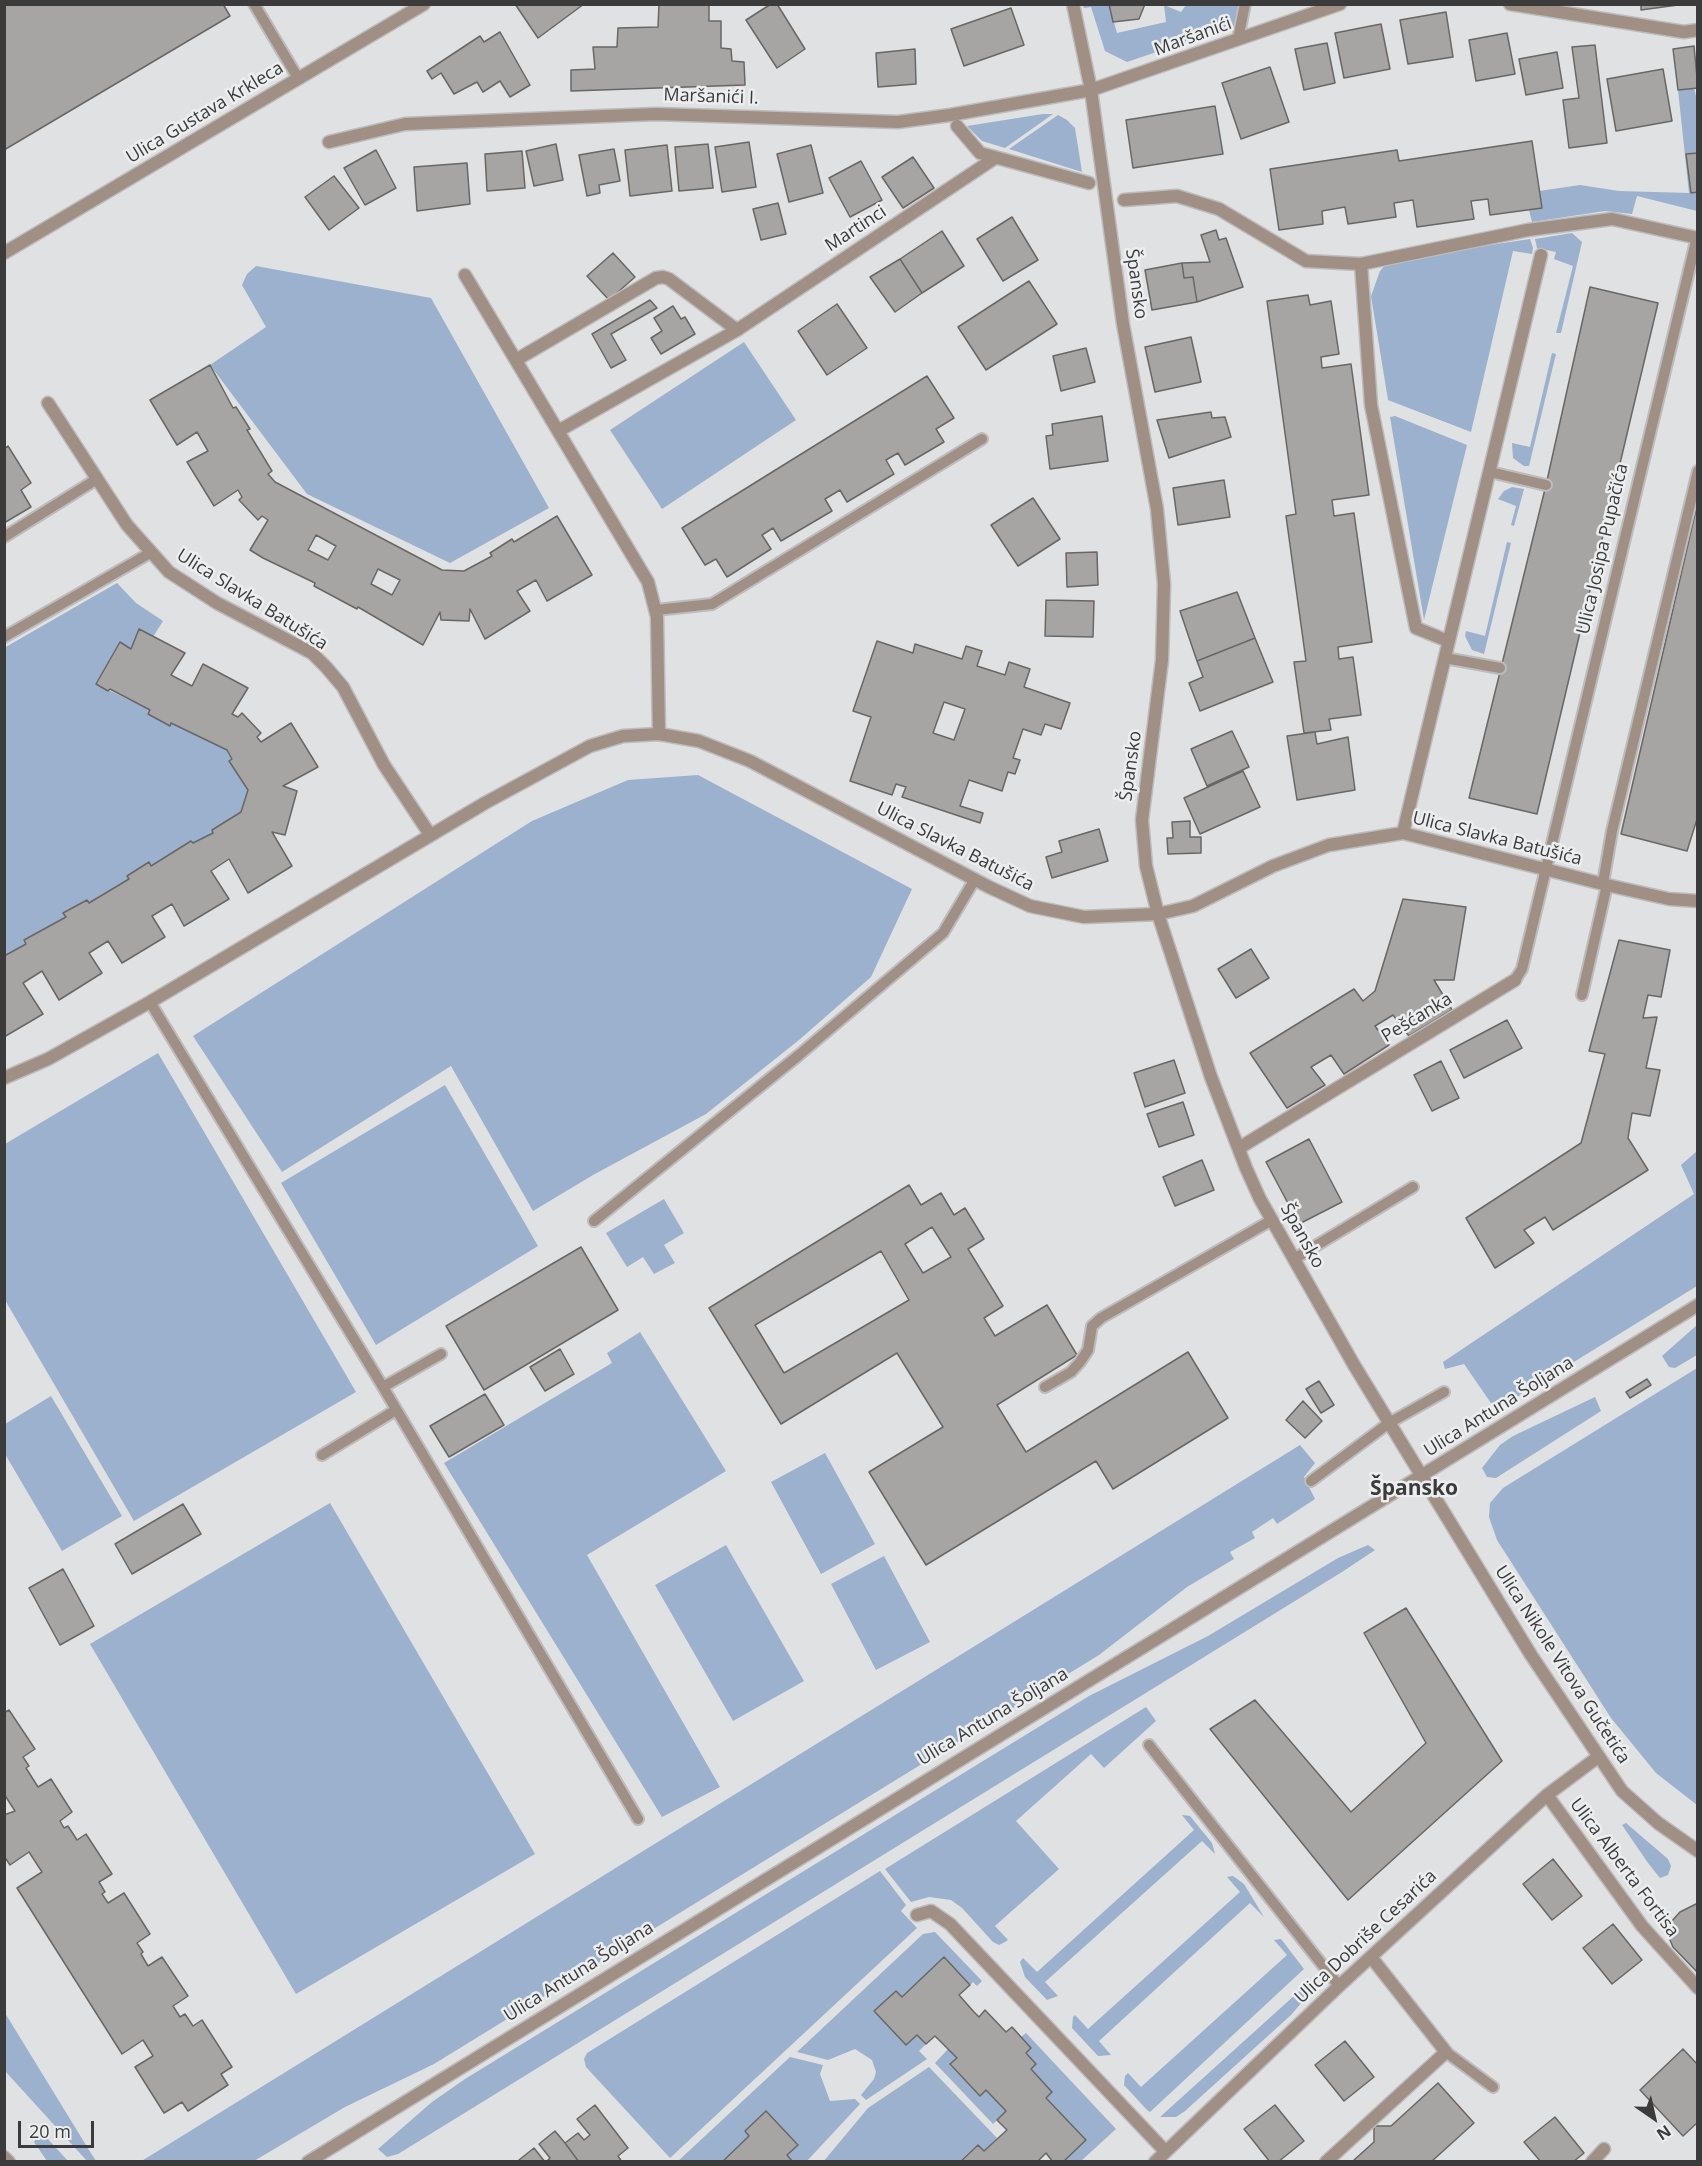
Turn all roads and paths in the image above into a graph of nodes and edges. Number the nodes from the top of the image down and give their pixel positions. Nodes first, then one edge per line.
1 (254, 4) edge
2 (424, 4) edge
3 (1073, 4) edge
4 (1245, 4) edge
5 (1340, 4) edge
6 (1510, 4) edge
7 (1698, 30) edge
8 (1238, 39) junction
9 (298, 78) junction
10 (1092, 90) junction
11 (957, 126) dead end
12 (329, 142) dead end
13 (995, 158) junction
14 (1089, 183) dead end
15 (1124, 200) dead end
16 (1697, 238) edge
17 (4, 253) edge
18 (1541, 255) dead end
19 (1361, 264) junction
20 (465, 275) dead end
21 (737, 330) junction
22 (516, 360) junction
23 (48, 403) dead end
24 (560, 430) junction
25 (982, 439) dead end
26 (1698, 471) edge
27 (1490, 472) junction
28 (97, 478) junction
29 (1546, 485) dead end
30 (4, 537) edge
31 (150, 553) junction
32 (656, 610) junction
33 (5, 636) edge
34 (1448, 641) junction
35 (1445, 658) junction
36 (1500, 668) dead end
37 (658, 734) junction
38 (429, 833) junction
39 (1403, 833) junction
40 (1545, 869) junction
41 (975, 879) junction
42 (1605, 884) junction
43 (1698, 901) edge
44 (1158, 914) junction
45 (1515, 980) joint
46 (1582, 995) dead end
47 (150, 1002) junction
48 (4, 1078) edge
49 (1239, 1148) junction
50 (1413, 1187) dead end
51 (1272, 1220) junction
52 (594, 1221) dead end
53 (1294, 1259) junction
54 (1698, 1305) edge
55 (441, 1354) dead end
56 (382, 1387) junction
57 (1045, 1387) dead end
58 (1444, 1392) dead end
59 (396, 1410) junction
60 (1389, 1423) junction
61 (322, 1455) dead end
62 (1421, 1477) junction
63 (1311, 1480) dead end
64 (1149, 1745) dead end
65 (1598, 1757) junction
66 (1546, 1795) junction
67 (638, 1818) dead end
68 (1698, 1851) edge
69 (917, 1915) dead end
70 (1371, 1957) junction
71 (1339, 1986) junction
72 (1698, 1988) edge
73 (1446, 2052) junction
74 (1493, 2087) dead end
75 (1604, 2149) dead end
76 (1166, 2151) junction
77 (4, 2157) edge
78 (9, 2162) edge
79 (308, 2162) edge
80 (1155, 2162) edge
81 (1326, 2162) edge
82 (1592, 2162) edge

1 - 9 lane
2 - 9 street, Ulica Gustava Krkleca
3 - 10 street, Špansko
4 - 8 lane
5 - 8 street, Maršanići
6 - 7 street
8 - 10 street, Maršanići
9 - 17 street, Ulica Gustava Krkleca
10 - 12 street, Maršanići I.
10 - 44 street, Špansko
11 - 13 street
13 - 14 street
13 - 21 street, Martinci
15 - 19 street, Ulica Josipa Pupačića
16 - 19 street, Ulica Josipa Pupačića
16 - 40 lane, Ulica Josipa Pupačića
18 - 27 street
19 - 34 street
20 - 22 street
21 - 22 street
21 - 24 street, Martinci
22 - 24 street
23 - 28 street, Ulica Slavka Batušića
24 - 32 street
25 - 32 lane
26 - 42 lane
27 - 29 lane
27 - 34 street
28 - 30 lane
28 - 31 street, Ulica Slavka Batušića
31 - 33 lane
31 - 38 street, Ulica Slavka Batušića
32 - 37 street
34 - 35 street
35 - 36 lane
35 - 39 street
37 - 38 street, Ulica Slavka Batušića
37 - 41 street, Ulica Slavka Batušića
38 - 47 street, Ulica Slavka Batušića
39 - 40 street, Ulica Slavka Batušića
39 - 44 street, Ulica Slavka Batušića
40 - 42 street, Ulica Slavka Batušića
40 - 45 lane, Pešćanka
41 - 44 street, Ulica Slavka Batušića
41 - 52 lane
42 - 43 street, Ulica Slavka Batušića
42 - 46 lane
44 - 49 street, Špansko
45 - 49 street, Pešćanka
47 - 48 street, Ulica Slavka Batušića
47 - 56 lane
49 - 51 street, Špansko
50 - 53 lane
51 - 53 street, Špansko
51 - 57 lane
53 - 60 street, Špansko
54 - 62 street, Ulica Antuna Šoljana
55 - 56 lane
56 - 59 lane
58 - 60 lane
59 - 61 lane
59 - 67 lane
60 - 62 street, Špansko
60 - 63 lane
62 - 65 street, Ulica Nikole Vitova Gučetića
62 - 79 street, Ulica Antuna Šoljana
64 - 71 lane
65 - 66 street, Ulica Dobriše Cesarića
65 - 68 street, Ulica Nikole Vitova Gučetića
66 - 70 street, Ulica Dobriše Cesarića
66 - 72 street, Ulica Alberta Fortisa
69 - 76 street
70 - 71 street, Ulica Dobriše Cesarića
70 - 73 street
71 - 76 street, Ulica Dobriše Cesarića
73 - 74 lane
73 - 81 street
75 - 82 street
76 - 80 street, Ulica Dobriše Cesarića
77 - 78 street

